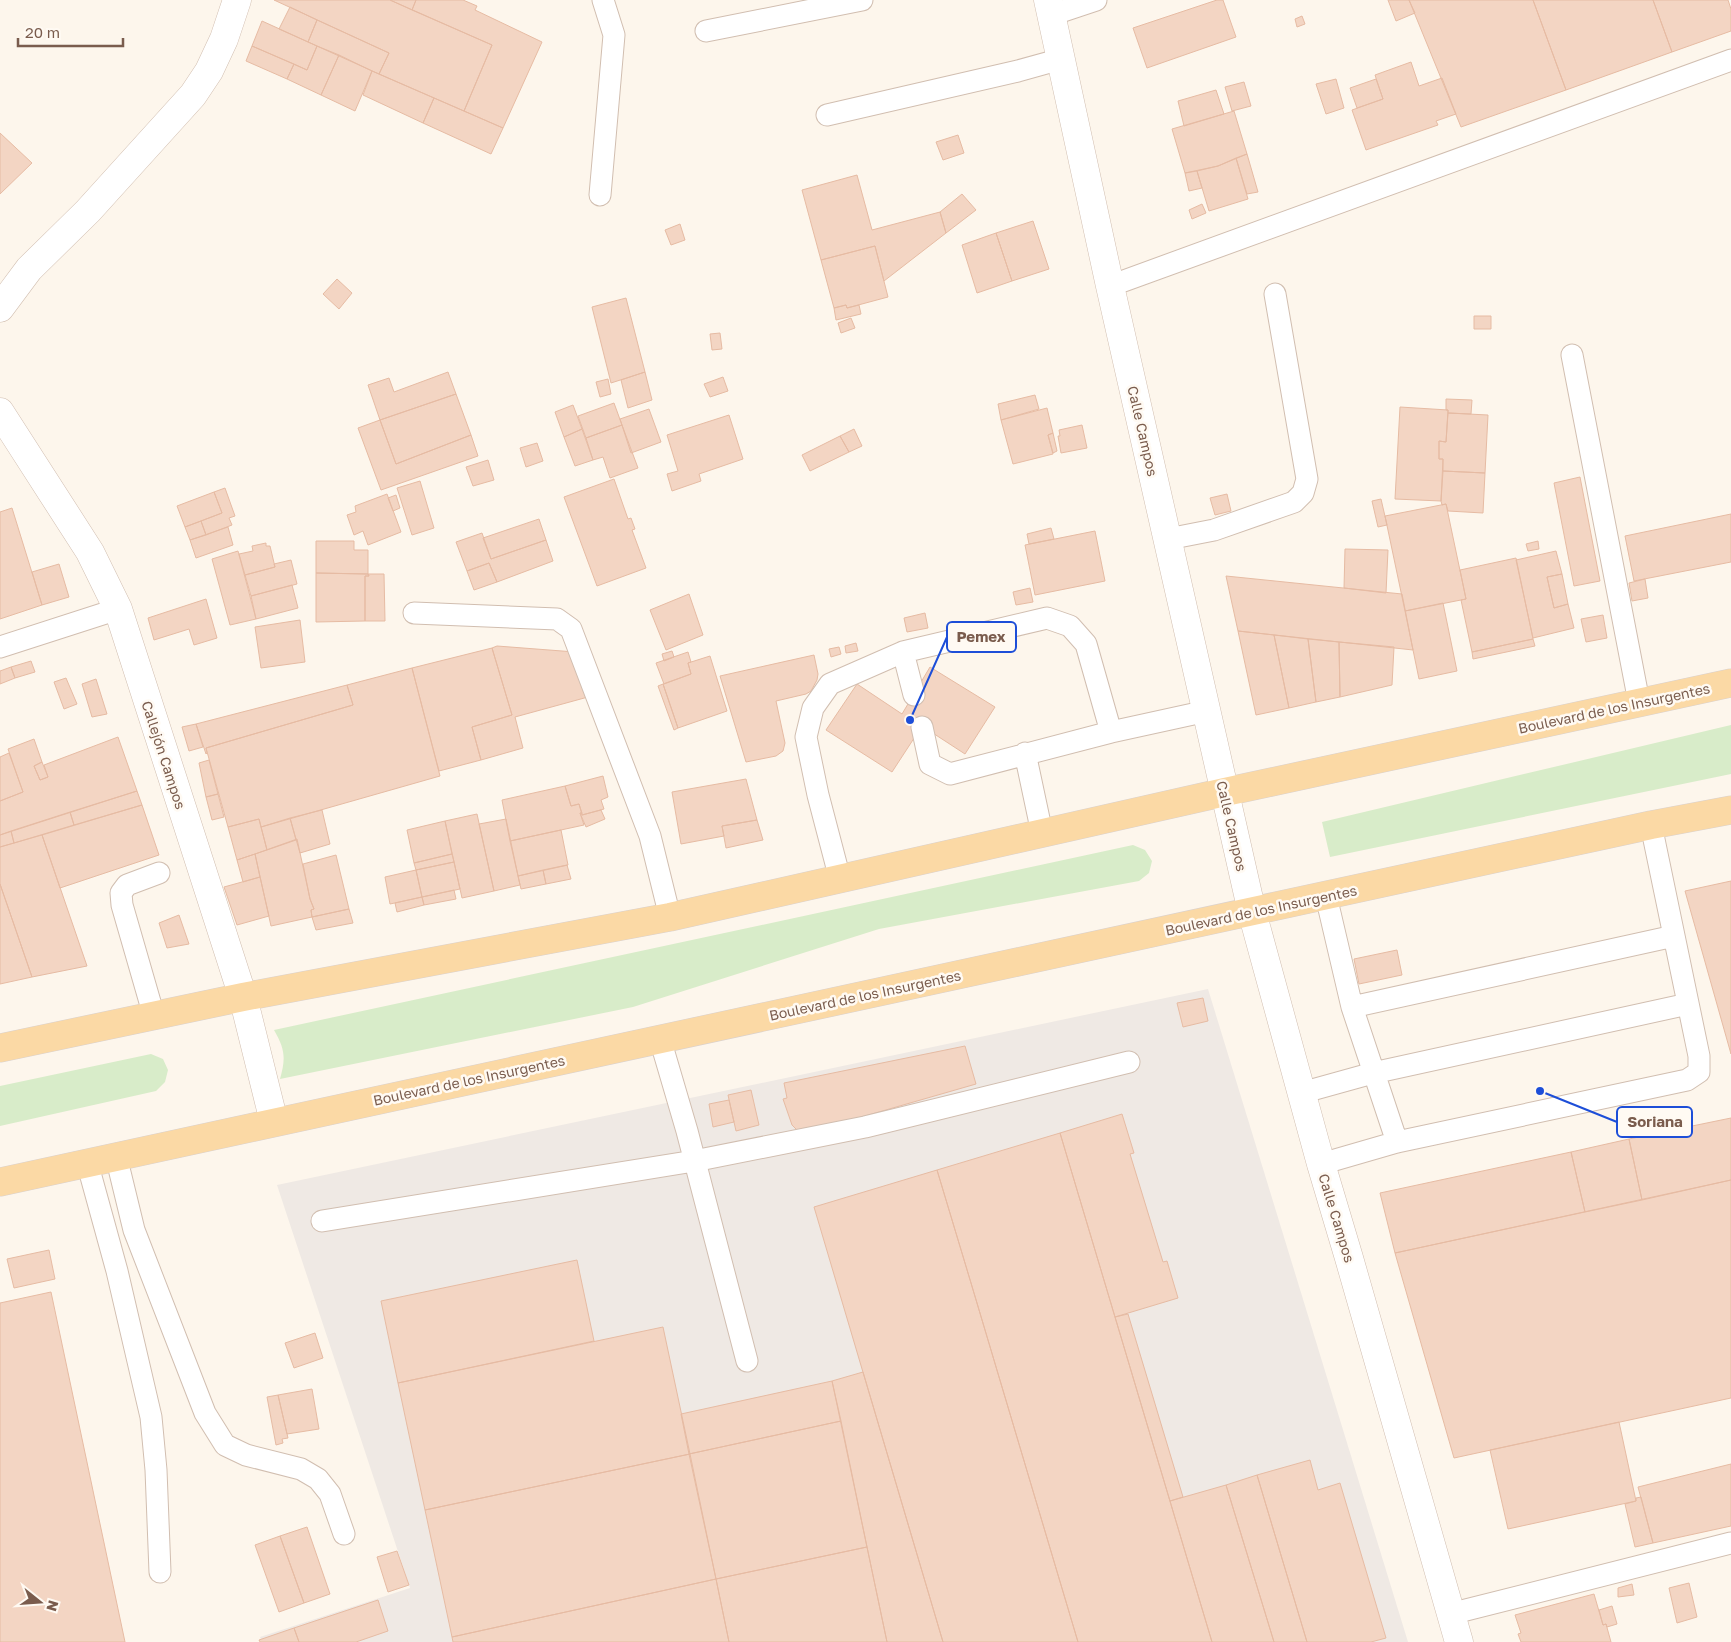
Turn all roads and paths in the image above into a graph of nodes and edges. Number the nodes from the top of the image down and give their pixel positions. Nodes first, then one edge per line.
1 (237, 0) edge
2 (603, 0) edge
3 (862, 0) edge
4 (1096, 0) edge
5 (1050, 8) edge
6 (706, 31) dead end
7 (1061, 59) junction
8 (1731, 60) edge
9 (827, 115) dead end
10 (600, 195) dead end
11 (1110, 286) junction
12 (1275, 294) dead end
13 (0, 308) edge
14 (1572, 355) dead end
15 (0, 412) edge
16 (1168, 539) junction
17 (118, 609) junction
18 (414, 613) dead end
19 (0, 647) edge
20 (903, 652) junction
21 (1731, 682) edge
22 (914, 695) dead end
23 (1639, 702) junction
24 (1206, 711) junction
25 (922, 726) dead end
26 (1111, 732) junction
27 (1025, 753) junction
28 (1224, 792) junction
29 (1731, 810) edge
30 (1651, 825) junction
31 (1042, 833) junction
32 (159, 873) dead end
33 (840, 879) junction
34 (1326, 896) junction
35 (1252, 912) junction
36 (670, 917) junction
37 (1674, 936) junction
38 (243, 997) junction
39 (1688, 1004) junction
40 (1352, 1007) junction
41 (154, 1016) junction
42 (660, 1039) junction
43 (0, 1048) edge
44 (1129, 1062) dead end
45 (1373, 1073) junction
46 (1301, 1093) junction
47 (274, 1122) junction
48 (1397, 1142) junction
49 (116, 1156) junction
50 (694, 1161) junction
51 (87, 1162) junction
52 (1321, 1164) junction
53 (0, 1182) edge
54 (322, 1221) dead end
55 (747, 1360) dead end
56 (344, 1534) dead end
57 (1731, 1543) edge
58 (160, 1572) dead end
59 (1450, 1614) junction
60 (1459, 1642) edge

1 - 13 street
2 - 10 lane
3 - 6 lane
4 - 5 lane
5 - 7 street, Calle Campos
7 - 9 lane
7 - 11 street, Calle Campos
8 - 11 lane
11 - 16 street, Calle Campos
12 - 16 lane
14 - 23 lane
15 - 17 street, Callejón Campos
16 - 24 street, Calle Campos
17 - 19 lane
17 - 38 street, Callejón Campos
18 - 36 lane
20 - 22 lane
20 - 26 lane
20 - 33 lane
21 - 23 main road, Boulevard de los Insurgentes
23 - 28 main road, Boulevard de los Insurgentes
24 - 26 lane
24 - 28 street, Calle Campos
25 - 27 lane
26 - 27 lane
27 - 31 lane
28 - 31 main road, Boulevard de los Insurgentes
28 - 35 street, Calle Campos
29 - 30 main road, Boulevard de los Insurgentes
30 - 34 main road, Boulevard de los Insurgentes
30 - 37 lane
31 - 33 main road, Boulevard de los Insurgentes
32 - 41 lane
33 - 36 main road, Boulevard de los Insurgentes
34 - 35 main road, Boulevard de los Insurgentes
34 - 40 lane
35 - 42 main road, Boulevard de los Insurgentes
35 - 46 street, Calle Campos
36 - 38 main road, Boulevard de los Insurgentes
37 - 39 lane
37 - 40 lane
38 - 41 main road, Boulevard de los Insurgentes
38 - 47 street, Callejón Campos
39 - 45 lane
39 - 48 lane
40 - 45 lane
41 - 43 main road, Boulevard de los Insurgentes
42 - 47 main road, Boulevard de los Insurgentes
42 - 50 lane
44 - 50 lane
45 - 46 lane
45 - 48 lane
46 - 52 street, Calle Campos
47 - 49 main road, Boulevard de los Insurgentes
48 - 52 lane
49 - 51 main road, Boulevard de los Insurgentes
49 - 56 lane
50 - 54 lane
50 - 55 lane
51 - 53 main road, Boulevard de los Insurgentes
51 - 58 lane
52 - 59 street, Calle Campos
57 - 59 lane
59 - 60 street, Calle Campos

